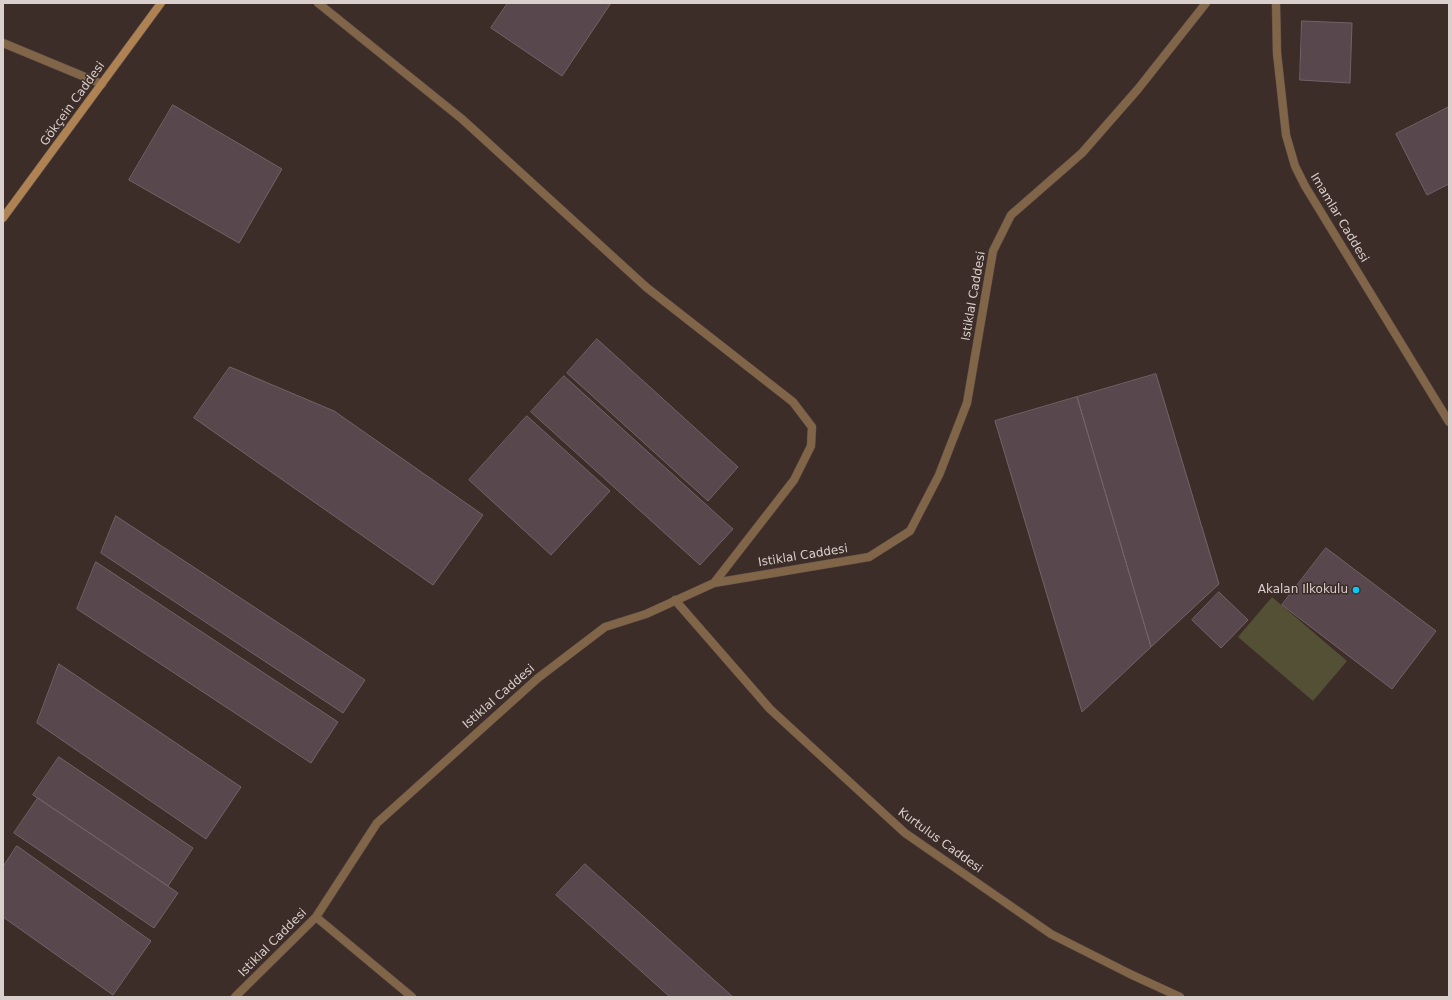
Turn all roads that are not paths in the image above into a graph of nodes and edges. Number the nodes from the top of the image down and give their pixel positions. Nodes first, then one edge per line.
1 (161, 3) edge
2 (318, 3) edge
3 (1206, 3) edge
4 (1276, 3) edge
5 (3, 43) edge
6 (102, 84) junction
7 (3, 218) edge
8 (1449, 422) edge
9 (714, 582) junction
10 (675, 600) junction
11 (316, 917) junction
12 (234, 997) edge
13 (412, 997) edge
14 (1180, 997) edge

1 - 6 street, Gökçein Caddesi
2 - 9 street
3 - 9 street, Istiklal Caddesi
4 - 8 street, Imamlar Caddesi
5 - 6 street
6 - 7 street, Gökçein Caddesi
9 - 10 street, Istiklal Caddesi
10 - 11 street, Istiklal Caddesi
10 - 14 street, Kurtulus Caddesi
11 - 12 street, Istiklal Caddesi
11 - 13 street

